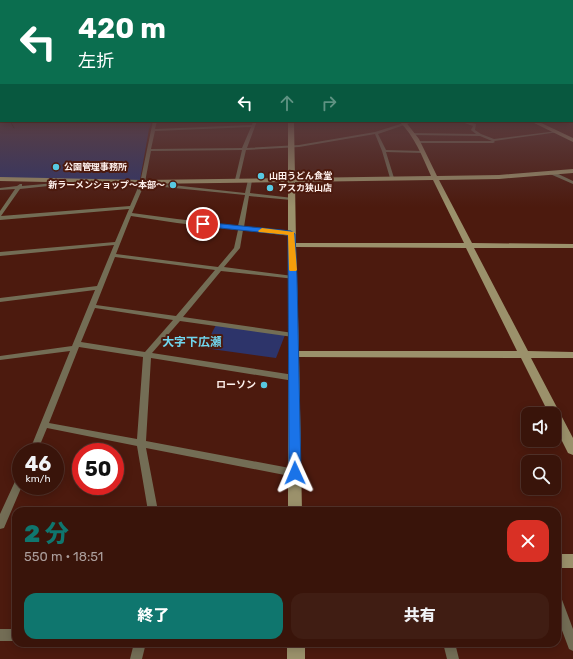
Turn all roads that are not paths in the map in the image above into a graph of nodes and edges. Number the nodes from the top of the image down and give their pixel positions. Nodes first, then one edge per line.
1 (150, 146) edge
2 (245, 146) edge
3 (291, 146) joint
4 (382, 146) edge
5 (420, 146) edge
6 (149, 150) junction
7 (244, 150) junction
8 (384, 151) junction
9 (423, 152) junction
10 (573, 171) edge
11 (552, 173) junction
12 (392, 178) junction
13 (435, 178) junction
14 (0, 179) edge
15 (25, 179) junction
16 (90, 180) junction
17 (237, 180) junction
18 (250, 180) junction
19 (291, 180) junction
20 (143, 182) junction
21 (573, 183) edge
22 (19, 187) junction
23 (0, 189) edge
24 (247, 195) junction
25 (291, 199) junction
26 (133, 207) junction
27 (130, 214) junction
28 (0, 215) edge
29 (0, 218) edge
30 (241, 228) junction
31 (291, 234) junction
32 (118, 243) junction
33 (292, 245) junction
34 (469, 246) junction
35 (573, 246) edge
36 (0, 254) edge
37 (113, 255) junction
38 (220, 268) junction
39 (293, 278) junction
40 (100, 288) junction
41 (0, 300) edge
42 (92, 306) junction
43 (177, 319) junction
44 (293, 335) junction
45 (76, 346) junction
46 (293, 354) junction
47 (147, 355) junction
48 (524, 355) junction
49 (573, 355) edge
50 (0, 358) edge
51 (294, 378) junction
52 (44, 425) junction
53 (36, 443) edge
54 (141, 443) junction
55 (573, 450) edge
56 (295, 473) junction
57 (13, 495) edge
58 (152, 507) edge
59 (295, 507) edge
60 (0, 525) edge
61 (561, 561) edge
62 (573, 561) edge
63 (561, 612) edge
64 (0, 635) edge
65 (12, 635) edge
66 (573, 645) edge
67 (139, 647) edge
68 (296, 647) edge
69 (451, 647) edge
70 (136, 659) edge
71 (296, 659) edge
72 (453, 659) edge

1 - 6 street
2 - 7 street
3 - 7 street
3 - 19 street
4 - 8 street
5 - 9 street
6 - 7 street
6 - 20 street
7 - 17 street
8 - 9 street
8 - 12 street
9 - 13 street
10 - 11 street
11 - 13 street
11 - 21 street
12 - 13 street
12 - 19 street
13 - 34 street
14 - 15 street
15 - 16 street
15 - 22 street
16 - 20 street
16 - 22 street
17 - 18 street
17 - 20 street
18 - 19 street
18 - 24 street
19 - 25 street
20 - 24 street
20 - 26 street
22 - 23 street
22 - 28 street
24 - 25 street
24 - 30 street
25 - 31 street
26 - 27 street
26 - 29 street
27 - 30 street
27 - 32 street
30 - 31 street
30 - 38 street
31 - 33 street
32 - 36 street
32 - 37 street
33 - 34 street
33 - 39 street
34 - 35 street
34 - 48 street
37 - 38 street
37 - 40 street
38 - 39 street
38 - 43 street
39 - 44 street
40 - 41 street
40 - 42 street
42 - 43 street
42 - 45 street
43 - 44 street
43 - 47 street
44 - 46 street
45 - 47 street
45 - 50 street
45 - 52 street
46 - 48 street
46 - 51 street
47 - 51 street
47 - 54 street
48 - 49 street
48 - 55 street
51 - 56 street
52 - 53 street
52 - 54 street
54 - 56 street
54 - 58 street
56 - 59 street
57 - 60 street
61 - 62 street
63 - 66 street
64 - 65 street
67 - 70 street
68 - 71 street
69 - 72 street

